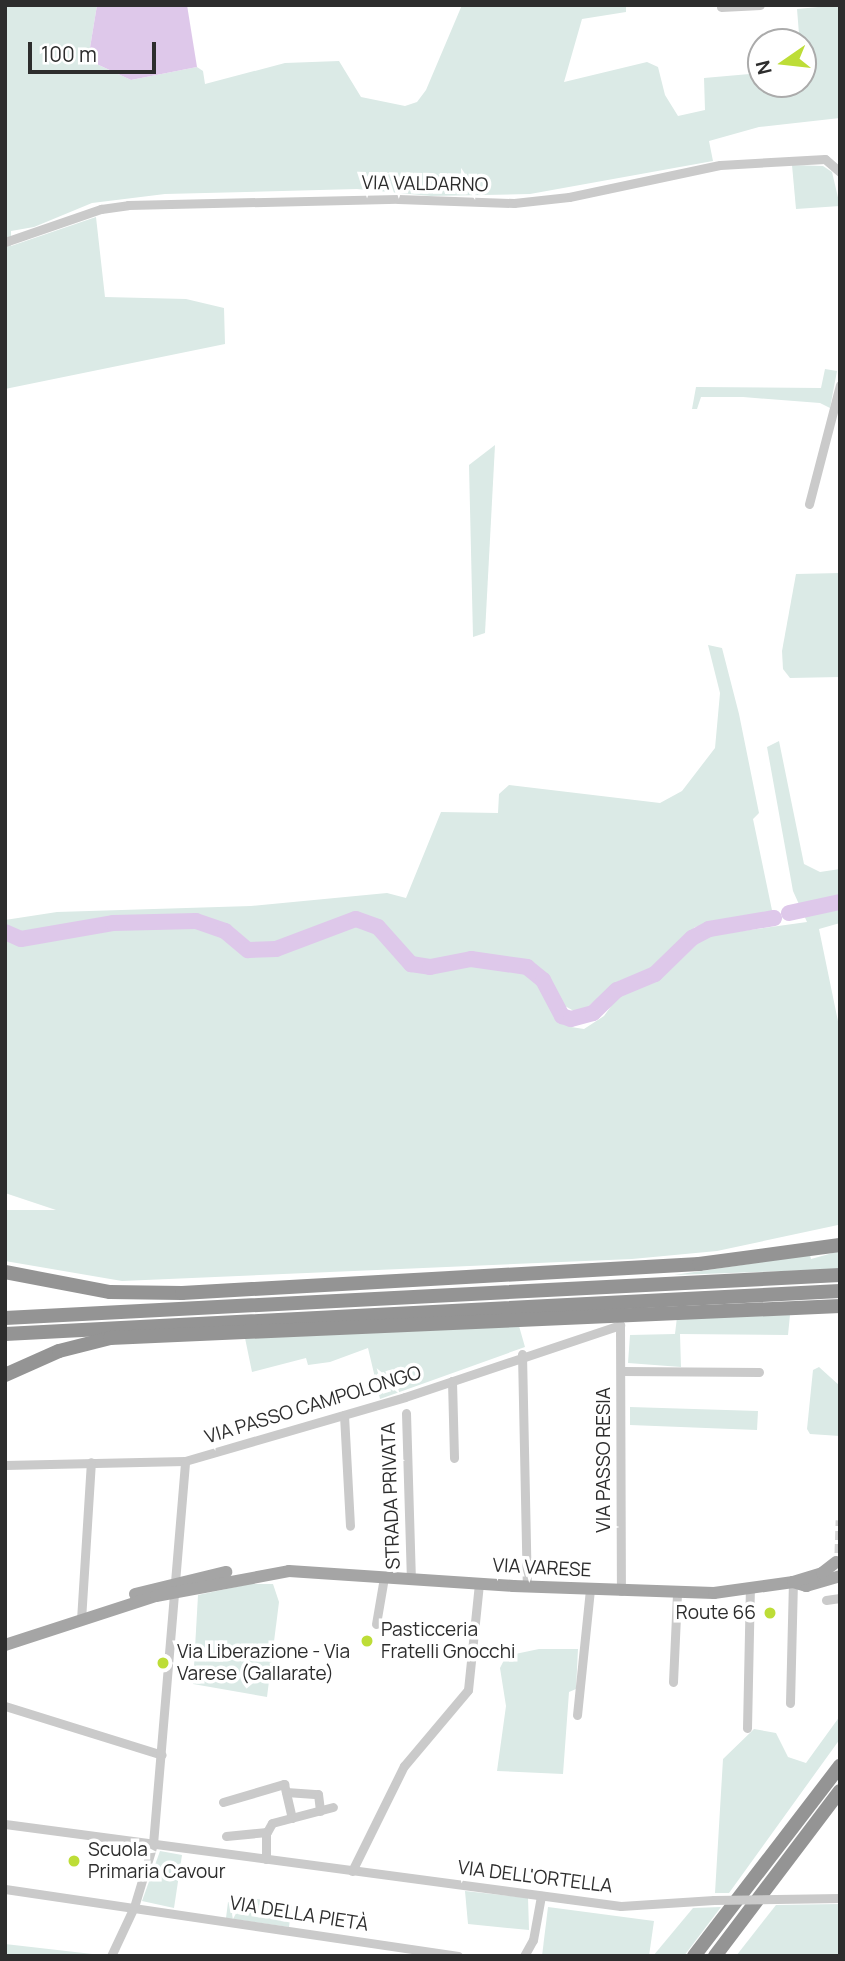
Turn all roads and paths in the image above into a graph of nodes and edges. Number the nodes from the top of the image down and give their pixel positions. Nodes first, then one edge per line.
1 (760, 5) edge
2 (721, 7) dead end
3 (839, 167) edge
4 (5, 242) edge
5 (840, 385) edge
6 (809, 504) dead end
7 (840, 1245) edge
8 (5, 1272) edge
9 (840, 1275) edge
10 (840, 1291) edge
11 (840, 1306) edge
12 (5, 1318) edge
13 (620, 1325) joint
14 (5, 1334) edge
15 (522, 1354) junction
16 (622, 1371) junction
17 (758, 1372) dead end
18 (5, 1374) edge
19 (452, 1381) junction
20 (406, 1413) dead end
21 (344, 1415) junction
22 (454, 1458) dead end
23 (185, 1461) junction
24 (91, 1462) junction
25 (5, 1465) edge
26 (350, 1526) dead end
27 (839, 1561) edge
28 (840, 1576) edge
29 (384, 1577) junction
30 (411, 1579) junction
31 (793, 1582) junction
32 (479, 1584) junction
33 (172, 1587) junction
34 (527, 1587) junction
35 (590, 1590) junction
36 (750, 1590) junction
37 (621, 1591) junction
38 (677, 1593) junction
39 (840, 1598) edge
40 (826, 1600) dead end
41 (81, 1617) junction
42 (376, 1624) dead end
43 (5, 1645) edge
44 (673, 1682) dead end
45 (790, 1703) dead end
46 (5, 1706) edge
47 (577, 1715) dead end
48 (747, 1728) dead end
49 (162, 1755) junction
50 (840, 1766) edge
51 (840, 1791) edge
52 (286, 1792) junction
53 (223, 1802) dead end
54 (333, 1807) dead end
55 (320, 1811) junction
56 (292, 1818) junction
57 (5, 1824) edge
58 (266, 1832) junction
59 (226, 1836) dead end
60 (153, 1844) junction
61 (266, 1859) junction
62 (352, 1871) junction
63 (5, 1889) edge
64 (541, 1896) junction
65 (840, 1898) edge
66 (134, 1907) junction
67 (111, 1956) edge
68 (458, 1956) edge
69 (524, 1956) edge
70 (694, 1956) edge
71 (715, 1956) edge

1 - 2 street
3 - 4 street, VIA VALDARNO
5 - 6 street
7 - 8 highway
9 - 12 highway
10 - 14 highway
11 - 18 highway
13 - 15 street, VIA PASSO CAMPOLONGO
13 - 16 street, VIA PASSO RESIA
15 - 19 street, VIA PASSO CAMPOLONGO
15 - 34 street
16 - 17 street, VIA PASSO RESIA
16 - 37 street, VIA PASSO RESIA
19 - 21 street, VIA PASSO CAMPOLONGO
19 - 22 street
20 - 30 street, STRADA PRIVATA
21 - 23 street, VIA PASSO CAMPOLONGO
21 - 26 street
23 - 24 street, VIA PASSO CAMPOLONGO
23 - 33 street
24 - 25 street, VIA PASSO CAMPOLONGO
24 - 41 street
27 - 31 main road, VIA VARESE
28 - 31 main road, VIA VARESE
29 - 30 main road, VIA VARESE
29 - 33 main road, VIA VARESE
29 - 42 street
30 - 32 main road, VIA VARESE
31 - 36 main road, VIA VARESE
31 - 45 street
32 - 34 main road, VIA VARESE
32 - 62 street
33 - 41 main road, VIA VARESE
33 - 49 street
34 - 35 main road, VIA VARESE
35 - 37 main road, VIA VARESE
35 - 47 street
36 - 38 main road, VIA VARESE
36 - 48 street
37 - 38 main road, VIA VARESE
38 - 44 street
39 - 40 street
41 - 43 main road, VIA VARESE
46 - 49 street
49 - 60 street
50 - 70 highway
51 - 71 highway
52 - 53 street
52 - 55 street
52 - 56 street
54 - 55 street
55 - 56 street
56 - 58 street
57 - 60 street, VIA DELL'ORTELLA
58 - 59 street
58 - 61 street
60 - 61 street, VIA DELL'ORTELLA
60 - 66 street
61 - 62 street, VIA DELL'ORTELLA
62 - 64 street, VIA DELL'ORTELLA
63 - 66 street, VIA DELLA PIETÀ
64 - 65 street, VIA DELL'ORTELLA, bridge
64 - 69 street
66 - 67 street
66 - 68 street, VIA DELLA PIETÀ

